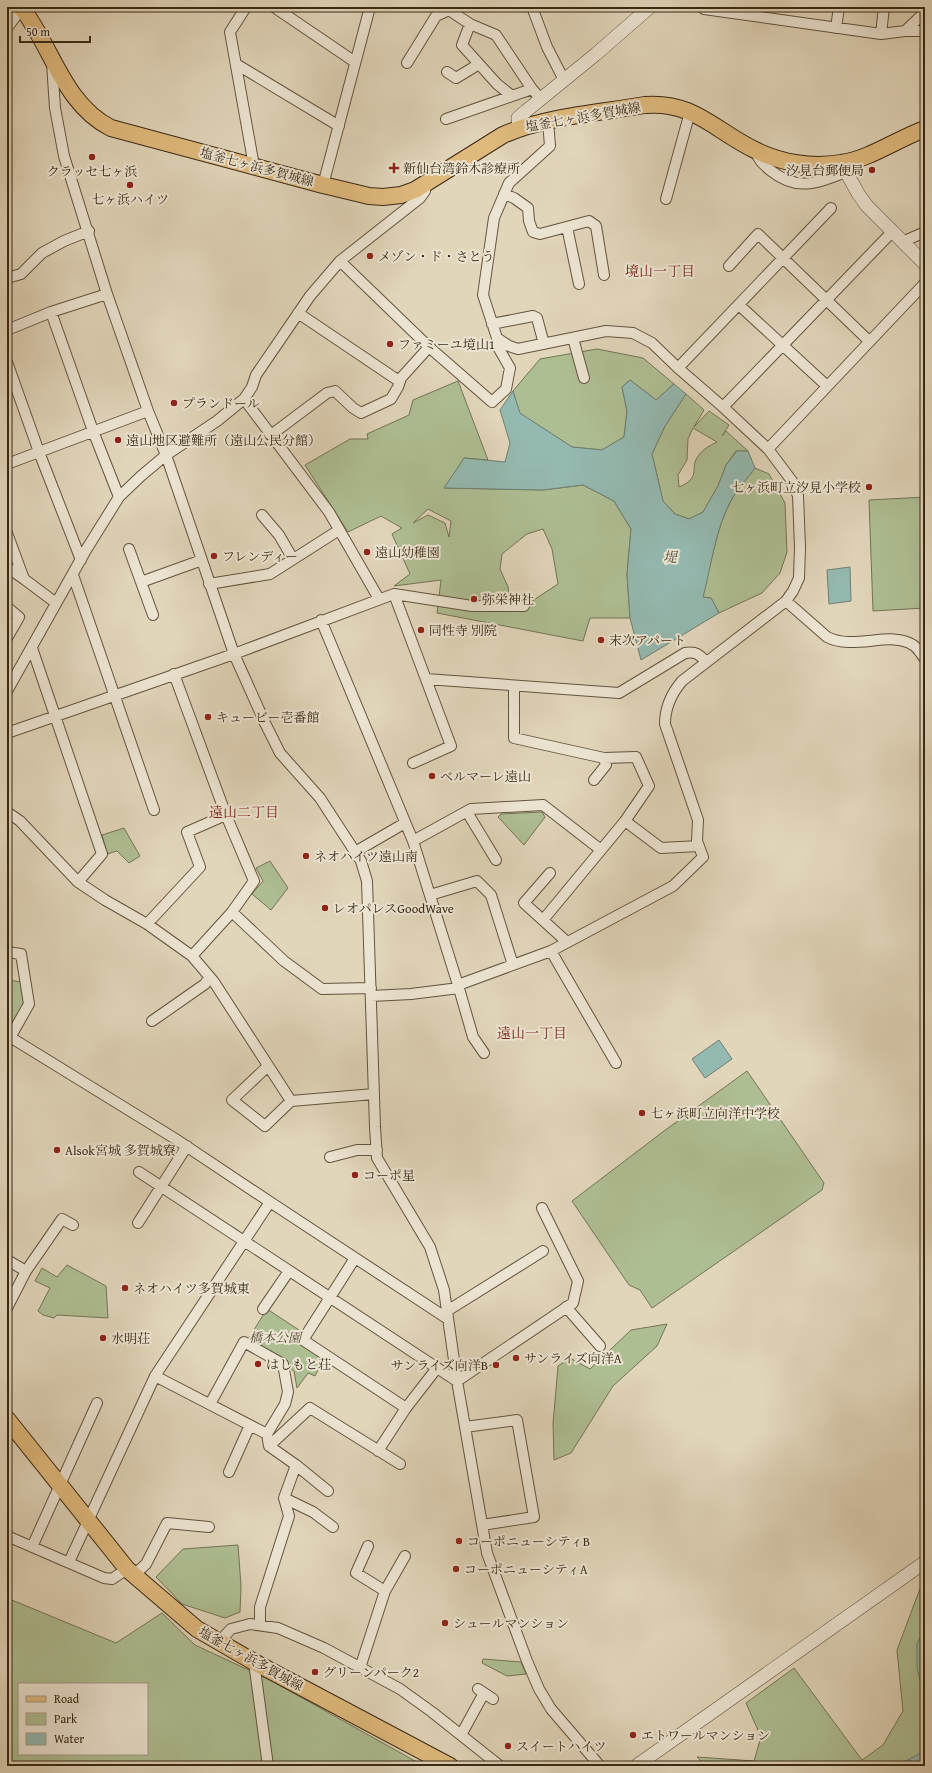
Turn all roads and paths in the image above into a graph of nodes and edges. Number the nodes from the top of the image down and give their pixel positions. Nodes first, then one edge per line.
1 (246, 7) edge
2 (274, 7) edge
3 (370, 7) edge
4 (532, 7) edge
5 (650, 7) edge
6 (703, 7) edge
7 (838, 7) edge
8 (884, 7) edge
9 (22, 8) edge
10 (444, 9) edge
11 (740, 10) edge
12 (925, 12) edge
13 (470, 24) junction
14 (7, 28) edge
15 (836, 28) junction
16 (925, 30) edge
17 (905, 31) junction
18 (881, 34) junction
19 (52, 61) junction
20 (355, 62) junction
21 (407, 63) dead end
22 (236, 64) junction
23 (479, 64) junction
24 (447, 72) dead end
25 (564, 80) junction
26 (536, 94) junction
27 (512, 96) junction
28 (690, 112) junction
29 (446, 119) dead end
30 (548, 121) junction
31 (339, 126) junction
32 (519, 128) junction
33 (925, 129) edge
34 (756, 151) junction
35 (806, 164) junction
36 (254, 166) junction
37 (843, 168) junction
38 (426, 184) junction
39 (801, 184) junction
40 (324, 185) junction
41 (504, 194) junction
42 (666, 199) dead end
43 (831, 208) dead end
44 (567, 227) junction
45 (89, 231) junction
46 (892, 232) junction
47 (925, 232) edge
48 (902, 242) junction
49 (784, 258) junction
50 (340, 261) junction
51 (925, 264) edge
52 (729, 266) dead end
53 (604, 275) dead end
54 (7, 278) edge
55 (925, 283) edge
56 (579, 284) dead end
57 (108, 294) junction
58 (826, 301) junction
59 (739, 305) junction
60 (52, 312) junction
61 (298, 313) junction
62 (492, 324) junction
63 (7, 330) edge
64 (497, 338) junction
65 (573, 338) junction
66 (869, 341) junction
67 (544, 344) junction
68 (783, 346) junction
69 (429, 347) junction
70 (7, 362) edge
71 (678, 368) junction
72 (401, 378) junction
73 (584, 378) dead end
74 (827, 386) junction
75 (244, 399) junction
76 (723, 406) junction
77 (148, 411) junction
78 (93, 431) junction
79 (271, 435) junction
80 (768, 449) junction
81 (39, 452) junction
82 (166, 455) junction
83 (7, 464) edge
84 (119, 497) junction
85 (262, 515) dead end
86 (339, 530) junction
87 (7, 533) edge
88 (130, 550) dead end
89 (293, 559) junction
90 (81, 560) junction
91 (202, 560) junction
92 (7, 567) edge
93 (73, 575) junction
94 (24, 579) junction
95 (141, 582) junction
96 (209, 584) junction
97 (394, 594) junction
98 (379, 598) junction
99 (786, 602) junction
100 (56, 603) junction
101 (524, 606) dead end
102 (7, 607) edge
103 (153, 615) dead end
104 (321, 620) junction
105 (7, 638) edge
106 (32, 648) junction
107 (234, 654) junction
108 (925, 659) edge
109 (706, 662) junction
110 (174, 674) junction
111 (426, 679) junction
112 (514, 686) junction
113 (7, 691) edge
114 (116, 694) junction
115 (56, 716) junction
116 (7, 733) edge
117 (604, 758) junction
118 (413, 763) dead end
119 (594, 780) dead end
120 (154, 810) dead end
121 (7, 812) edge
122 (467, 812) junction
123 (226, 815) junction
124 (625, 821) junction
125 (405, 823) junction
126 (413, 842) junction
127 (699, 846) junction
128 (601, 850) junction
129 (355, 852) junction
130 (496, 860) dead end
131 (550, 873) dead end
132 (78, 882) junction
133 (430, 895) junction
134 (232, 912) junction
135 (542, 920) junction
136 (147, 924) junction
137 (567, 942) junction
138 (551, 951) junction
139 (7, 952) edge
140 (192, 956) junction
141 (513, 965) junction
142 (209, 977) junction
143 (459, 986) junction
144 (371, 992) junction
145 (152, 1021) dead end
146 (9, 1040) edge
147 (484, 1053) dead end
148 (616, 1063) dead end
149 (268, 1066) junction
150 (374, 1094) junction
151 (291, 1101) junction
152 (187, 1146) junction
153 (377, 1150) junction
154 (330, 1157) dead end
155 (139, 1172) dead end
156 (162, 1186) junction
157 (270, 1202) junction
158 (542, 1208) dead end
159 (138, 1224) dead end
160 (73, 1225) dead end
161 (244, 1242) junction
162 (542, 1251) dead end
163 (355, 1258) junction
164 (7, 1260) edge
165 (289, 1271) junction
166 (26, 1272) junction
167 (330, 1298) junction
168 (566, 1307) junction
169 (7, 1308) edge
170 (263, 1309) dead end
171 (447, 1315) junction
172 (600, 1346) dead end
173 (437, 1368) junction
174 (155, 1376) junction
175 (457, 1381) junction
176 (97, 1403) dead end
177 (210, 1404) junction
178 (406, 1408) junction
179 (7, 1419) edge
180 (250, 1425) junction
181 (465, 1427) junction
182 (267, 1434) junction
183 (269, 1446) junction
184 (378, 1451) junction
185 (400, 1464) dead end
186 (296, 1465) junction
187 (229, 1472) dead end
188 (60, 1485) junction
189 (328, 1491) dead end
190 (284, 1498) junction
191 (88, 1521) junction
192 (482, 1525) junction
193 (209, 1527) dead end
194 (333, 1527) dead end
195 (7, 1536) edge
196 (368, 1546) dead end
197 (32, 1547) junction
198 (406, 1556) dead end
199 (68, 1562) junction
200 (925, 1562) edge
201 (130, 1573) junction
202 (384, 1591) junction
203 (260, 1625) junction
204 (218, 1642) junction
205 (254, 1662) junction
206 (360, 1668) junction
207 (493, 1698) dead end
208 (461, 1735) junction
209 (268, 1766) edge
210 (450, 1766) edge
211 (500, 1766) edge
212 (600, 1766) edge
213 (636, 1766) edge

1 - 22 street
2 - 20 street
3 - 20 street
4 - 25 street
5 - 25 street
6 - 11 street
7 - 15 street
8 - 18 street
9 - 14 street
9 - 19 main road, 塩釜七ヶ浜多賀城線
10 - 13 street
10 - 21 street
11 - 15 street
12 - 17 street
13 - 23 street
13 - 26 street
15 - 18 street
16 - 17 street
17 - 18 street
19 - 36 main road, 塩釜七ヶ浜多賀城線
19 - 45 street
20 - 31 street
22 - 31 street
22 - 36 street
23 - 24 street
23 - 27 street
25 - 26 street
26 - 27 street
26 - 32 street
27 - 29 street
28 - 30 main road, 塩釜七ヶ浜多賀城線
28 - 34 main road, 塩釜七ヶ浜多賀城線
28 - 42 street
30 - 32 main road, 塩釜七ヶ浜多賀城線
30 - 41 street
31 - 40 street
32 - 38 main road, 塩釜七ヶ浜多賀城線
33 - 37 main road, 塩釜七ヶ浜多賀城線
34 - 35 main road, 塩釜七ヶ浜多賀城線
34 - 39 street
35 - 37 main road, 塩釜七ヶ浜多賀城線
35 - 39 street
36 - 40 main road, 塩釜七ヶ浜多賀城線
37 - 39 street
37 - 46 street
38 - 40 main road, 塩釜七ヶ浜多賀城線
38 - 50 street
41 - 44 street
41 - 62 street
43 - 49 street
44 - 53 street
44 - 56 street
45 - 54 street
45 - 57 street
46 - 48 street
46 - 58 street
47 - 48 street
48 - 51 street
49 - 52 street
49 - 58 street
49 - 59 street
50 - 61 street
50 - 69 street
55 - 66 street
57 - 60 street
57 - 77 street
58 - 66 street
58 - 68 street
59 - 68 street
59 - 71 street
60 - 63 street
60 - 78 street
61 - 72 street
61 - 75 street
62 - 64 street
62 - 67 street
64 - 67 street
64 - 69 street
65 - 67 street
65 - 71 street
65 - 73 street
66 - 74 street
68 - 74 street
68 - 76 street
69 - 72 street
70 - 81 street
71 - 76 street
72 - 79 street
74 - 80 street
75 - 79 street
75 - 82 street
76 - 80 street
77 - 78 street
77 - 82 street
78 - 81 street
78 - 84 street
79 - 86 street
80 - 99 street
81 - 83 street
81 - 90 street
82 - 84 street
82 - 91 street
84 - 90 street
85 - 89 street
86 - 89 street
86 - 98 street
87 - 94 street
88 - 95 street
89 - 96 street
90 - 93 street
91 - 95 street
91 - 96 street
92 - 94 street
93 - 100 street
93 - 114 street
94 - 100 street
95 - 103 street
96 - 107 street
97 - 98 street
97 - 101 street
97 - 111 street
98 - 104 street
99 - 108 street
99 - 109 street
100 - 106 street
102 - 105 street
104 - 107 street
104 - 125 street
106 - 113 street
106 - 115 street
107 - 110 street
107 - 129 street
109 - 112 street
109 - 127 street
110 - 114 street
110 - 123 street
111 - 112 street
111 - 118 street
112 - 117 street
114 - 115 street
114 - 120 street
115 - 116 street
115 - 132 street
117 - 119 street
117 - 124 street
121 - 132 street
122 - 126 street
122 - 128 street
122 - 130 street
123 - 134 street
123 - 136 street
124 - 127 street
124 - 128 street
125 - 126 street
125 - 129 street
126 - 133 street
127 - 137 street
128 - 135 street
129 - 144 street
131 - 135 street
132 - 136 street
133 - 141 street
133 - 143 street
134 - 140 street
134 - 144 street
135 - 137 street
136 - 140 street
137 - 138 street
138 - 141 street
138 - 148 street
139 - 146 street
140 - 142 street
141 - 143 street
142 - 145 street
142 - 149 street
143 - 144 street
143 - 147 street
144 - 150 street
146 - 152 street
149 - 151 street
149 - 151 street
150 - 151 street
150 - 153 street
152 - 156 street
152 - 157 street
153 - 154 street
153 - 171 street
155 - 156 street
156 - 159 street
156 - 161 street
157 - 161 street
157 - 163 street
158 - 168 street
160 - 166 street
161 - 165 street
161 - 174 street
162 - 171 street
163 - 167 street
163 - 171 street
164 - 166 street
165 - 167 street
165 - 170 street
166 - 169 street
167 - 173 street
167 - 178 street
168 - 172 street
168 - 175 street
171 - 175 street
173 - 175 street
173 - 178 street
174 - 177 street
174 - 191 street
175 - 181 street
176 - 188 street
177 - 180 street
177 - 182 street
178 - 184 street
179 - 188 main road, 塩釜七ヶ浜多賀城線
180 - 182 street
180 - 187 street
181 - 192 street
181 - 192 street
182 - 183 street
183 - 184 street
183 - 186 street
184 - 185 street
186 - 189 street
186 - 190 street
188 - 191 main road, 塩釜七ヶ浜多賀城線
188 - 197 street
190 - 194 street
190 - 203 street
191 - 199 street
191 - 201 main road, 塩釜七ヶ浜多賀城線
192 - 212 street
193 - 201 street
195 - 197 street
196 - 202 street
197 - 199 street
198 - 202 street
199 - 201 street
200 - 213 street
201 - 204 main road, 塩釜七ヶ浜多賀城線
202 - 206 street
203 - 204 street
203 - 206 street
204 - 205 main road, 塩釜七ヶ浜多賀城線
205 - 209 street
205 - 210 main road, 塩釜七ヶ浜多賀城線
206 - 208 street
207 - 208 street
208 - 211 street

